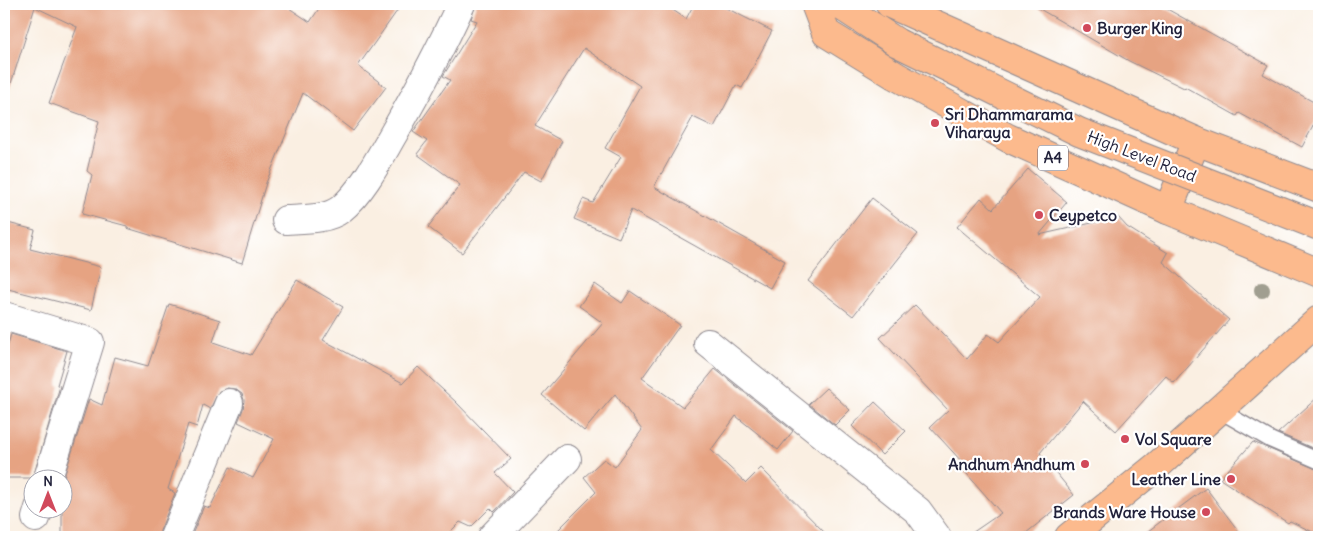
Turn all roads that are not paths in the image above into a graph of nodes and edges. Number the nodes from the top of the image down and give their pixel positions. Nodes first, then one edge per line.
1 (461, 4) edge
2 (815, 4) edge
3 (838, 4) edge
4 (890, 4) edge
5 (1196, 141) junction
6 (1319, 188) edge
7 (1168, 210) junction
8 (286, 220) dead end
9 (1319, 226) edge
10 (1319, 273) edge
11 (4, 316) edge
12 (1319, 320) edge
13 (708, 343) dead end
14 (229, 403) dead end
15 (1219, 410) junction
16 (567, 459) dead end
17 (1319, 461) edge
18 (51, 468) edge
19 (174, 537) edge
20 (492, 537) edge
21 (937, 537) edge
22 (1069, 537) edge

1 - 8 street
2 - 7 main road, A4
3 - 9 main road, High Level Road / A4, bridge
4 - 5 main road
5 - 6 main road
5 - 7 main road
7 - 10 main road, A4
11 - 18 street
12 - 15 main road
13 - 21 street
14 - 19 street
15 - 17 lane
15 - 22 main road
16 - 20 street

